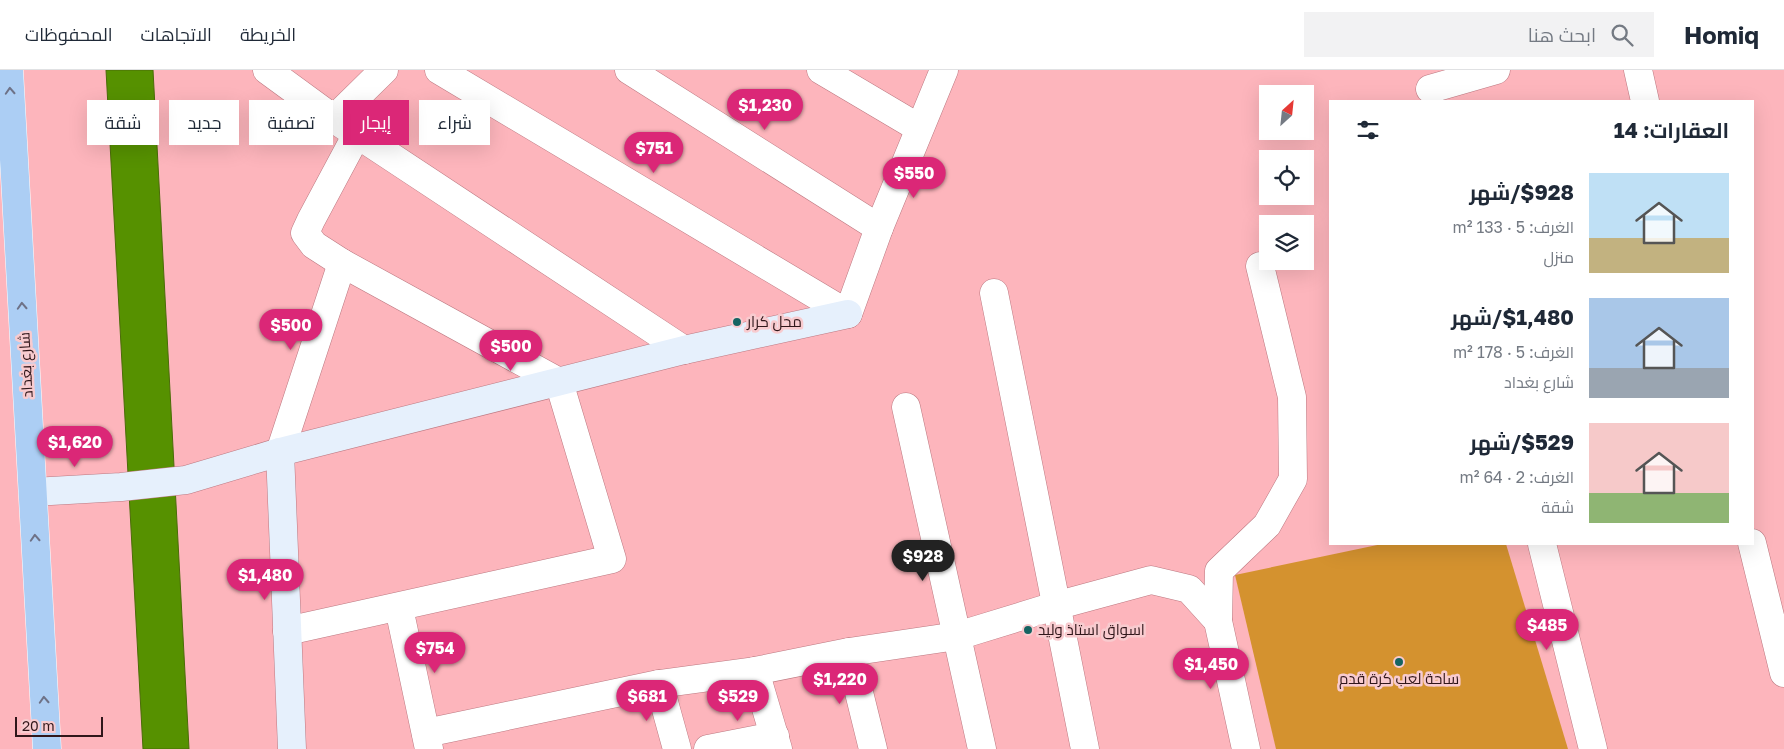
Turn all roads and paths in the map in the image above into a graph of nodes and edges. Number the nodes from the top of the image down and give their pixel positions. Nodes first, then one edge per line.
1 (9, 70) edge
2 (267, 70) edge
3 (384, 70) edge
4 (439, 70) edge
5 (629, 70) edge
6 (820, 70) edge
7 (944, 70) edge
8 (1496, 70) edge
9 (1638, 70) edge
10 (1430, 87) edge
11 (1645, 100) edge
12 (334, 119) junction
13 (343, 125) edge
14 (919, 128) junction
15 (351, 145) edge
16 (374, 145) edge
17 (879, 228) junction
18 (342, 263) junction
19 (1261, 270) edge
20 (994, 293) dead end
21 (848, 314) junction
22 (684, 350) junction
23 (559, 382) junction
24 (906, 407) dead end
25 (280, 452) junction
26 (33, 492) junction
27 (1542, 545) edge
28 (1752, 545) edge
29 (1055, 606) junction
30 (399, 608) junction
31 (1218, 621) junction
32 (287, 632) junction
33 (957, 636) junction
34 (849, 652) junction
35 (754, 671) junction
36 (1784, 673) edge
37 (659, 684) junction
38 (428, 741) edge
39 (777, 743) edge
40 (47, 749) edge
41 (292, 749) edge
42 (677, 749) edge
43 (708, 749) edge
44 (873, 749) edge
45 (982, 749) edge
46 (1085, 749) edge
47 (1246, 749) edge
48 (1593, 749) edge

26 -> 1 highway, شارع بغداد
2 - 12 street
3 - 12 street
4 - 21 street
5 - 17 street
6 - 14 street
7 - 14 street
8 - 10 street
9 - 11 street
12 - 13 street
14 - 17 street
15 - 18 street
16 - 22 street
17 - 21 street
18 - 23 street
18 - 25 street
19 - 31 street
20 - 29 street
21 - 22 street
22 - 23 street
23 - 25 street
23 - 30 street
24 - 33 street
25 - 26 street
25 - 32 street
40 -> 26 highway, شارع بغداد
27 - 48 street
28 - 36 street
29 - 31 street
29 - 33 street
29 - 46 street
30 - 32 street
30 - 38 street
31 - 47 street
32 - 41 street
33 - 34 street
33 - 45 street
34 - 35 street
34 - 44 street
35 - 37 street
35 - 39 street
37 - 38 street
37 - 42 street
39 - 43 street

